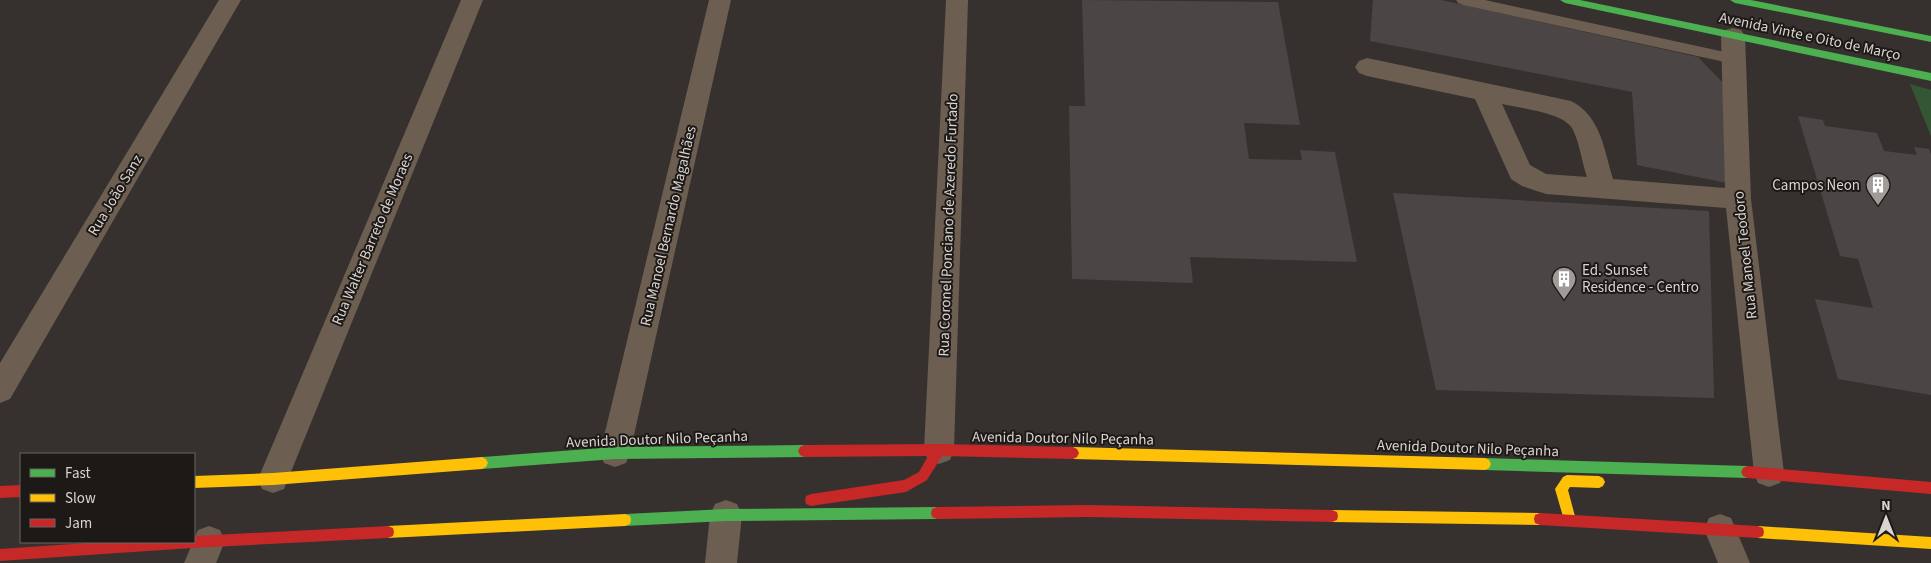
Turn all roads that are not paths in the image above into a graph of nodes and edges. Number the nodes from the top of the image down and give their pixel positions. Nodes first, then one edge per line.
1 (230, 0) edge
2 (472, 0) edge
3 (720, 0) edge
4 (957, 0) edge
5 (1463, 0) edge
6 (1565, 0) edge
7 (1748, 1) edge
8 (1931, 39) edge
9 (1734, 47) junction
10 (1834, 57) junction
11 (1367, 67) dead end
12 (1931, 67) edge
13 (1931, 77) edge
14 (1484, 92) junction
15 (1603, 188) junction
16 (1738, 199) junction
17 (0, 390) edge
18 (939, 450) junction
19 (615, 453) junction
20 (1769, 473) junction
21 (273, 479) junction
22 (195, 482) edge
23 (1611, 482) dead end
24 (1723, 483) dead end
25 (1931, 488) edge
26 (20, 491) edge
27 (0, 492) edge
28 (200, 493) dead end
29 (726, 515) junction
30 (1570, 520) junction
31 (1720, 529) junction
32 (25, 543) edge
33 (1931, 543) edge
34 (198, 547) edge
35 (20, 553) junction
36 (0, 555) edge
37 (721, 563) edge
38 (1734, 563) edge

1 - 17 street, Rua João Sanz
2 - 21 street, Rua Walter Barreto de Moraes
3 - 19 street, Rua Manoel Bernardo Magalhães
4 - 18 street, Rua Coronel Ponciano de Azeredo Furtado
5 - 9 lane
6 - 9 main road, Avenida Vinte e Oito de Março
7 - 8 main road, Avenida Vinte e Oito de Março
9 - 10 main road, Avenida Vinte e Oito de Março
9 - 16 street, Rua Manoel Teodoro
10 - 12 main road
10 - 13 main road, Avenida Vinte e Oito de Março
11 - 14 street
14 - 15 street
14 - 15 street
15 - 16 street
16 - 20 street, Rua Manoel Teodoro
18 - 19 main road, Avenida Doutor Nilo Peçanha
18 - 20 main road, Avenida Doutor Nilo Peçanha
18 - 29 main road
19 - 21 main road, Avenida Doutor Nilo Peçanha
20 - 24 main road
20 - 25 main road, Avenida Doutor Nilo Peçanha
21 - 22 main road, Avenida Doutor Nilo Peçanha
21 - 28 main road
23 - 30 main road
26 - 27 main road
29 - 30 main road
29 - 34 main road
29 - 37 street
30 - 31 main road
31 - 33 main road
31 - 38 street
32 - 35 main road
34 - 35 main road
35 - 36 main road

